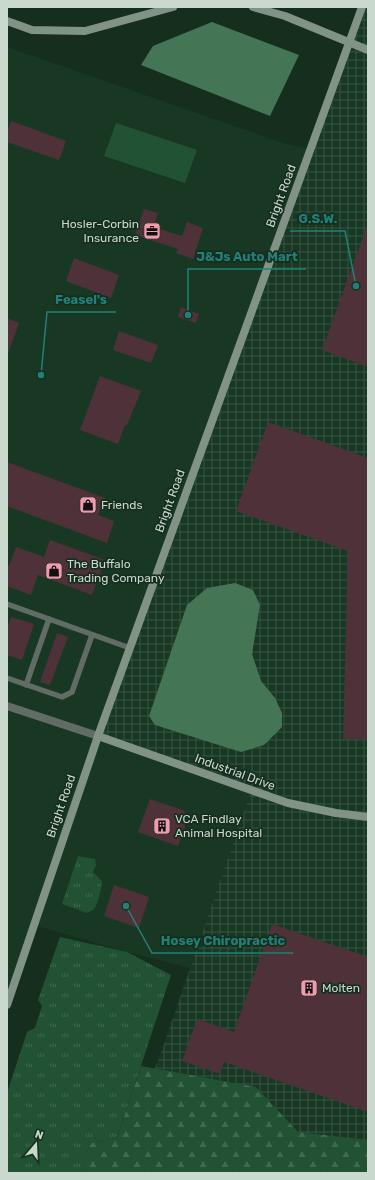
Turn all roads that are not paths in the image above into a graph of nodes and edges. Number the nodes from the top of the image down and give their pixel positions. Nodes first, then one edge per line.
1 (174, 7) edge
2 (253, 7) edge
3 (362, 7) edge
4 (7, 21) edge
5 (349, 43) junction
6 (368, 50) edge
7 (7, 604) edge
8 (49, 619) junction
9 (92, 634) junction
10 (130, 648) junction
11 (7, 678) edge
12 (26, 685) junction
13 (7, 706) edge
14 (98, 736) junction
15 (368, 817) edge
16 (7, 1005) edge

1 - 4 main road
2 - 5 main road
3 - 5 main road, Bright Road
5 - 6 main road
5 - 10 main road, Bright Road
7 - 8 lane
8 - 9 lane
8 - 12 lane
9 - 10 lane
9 - 12 lane
10 - 14 main road, Bright Road
11 - 12 lane
13 - 14 street
14 - 15 main road, Industrial Drive
14 - 16 main road, Bright Road

